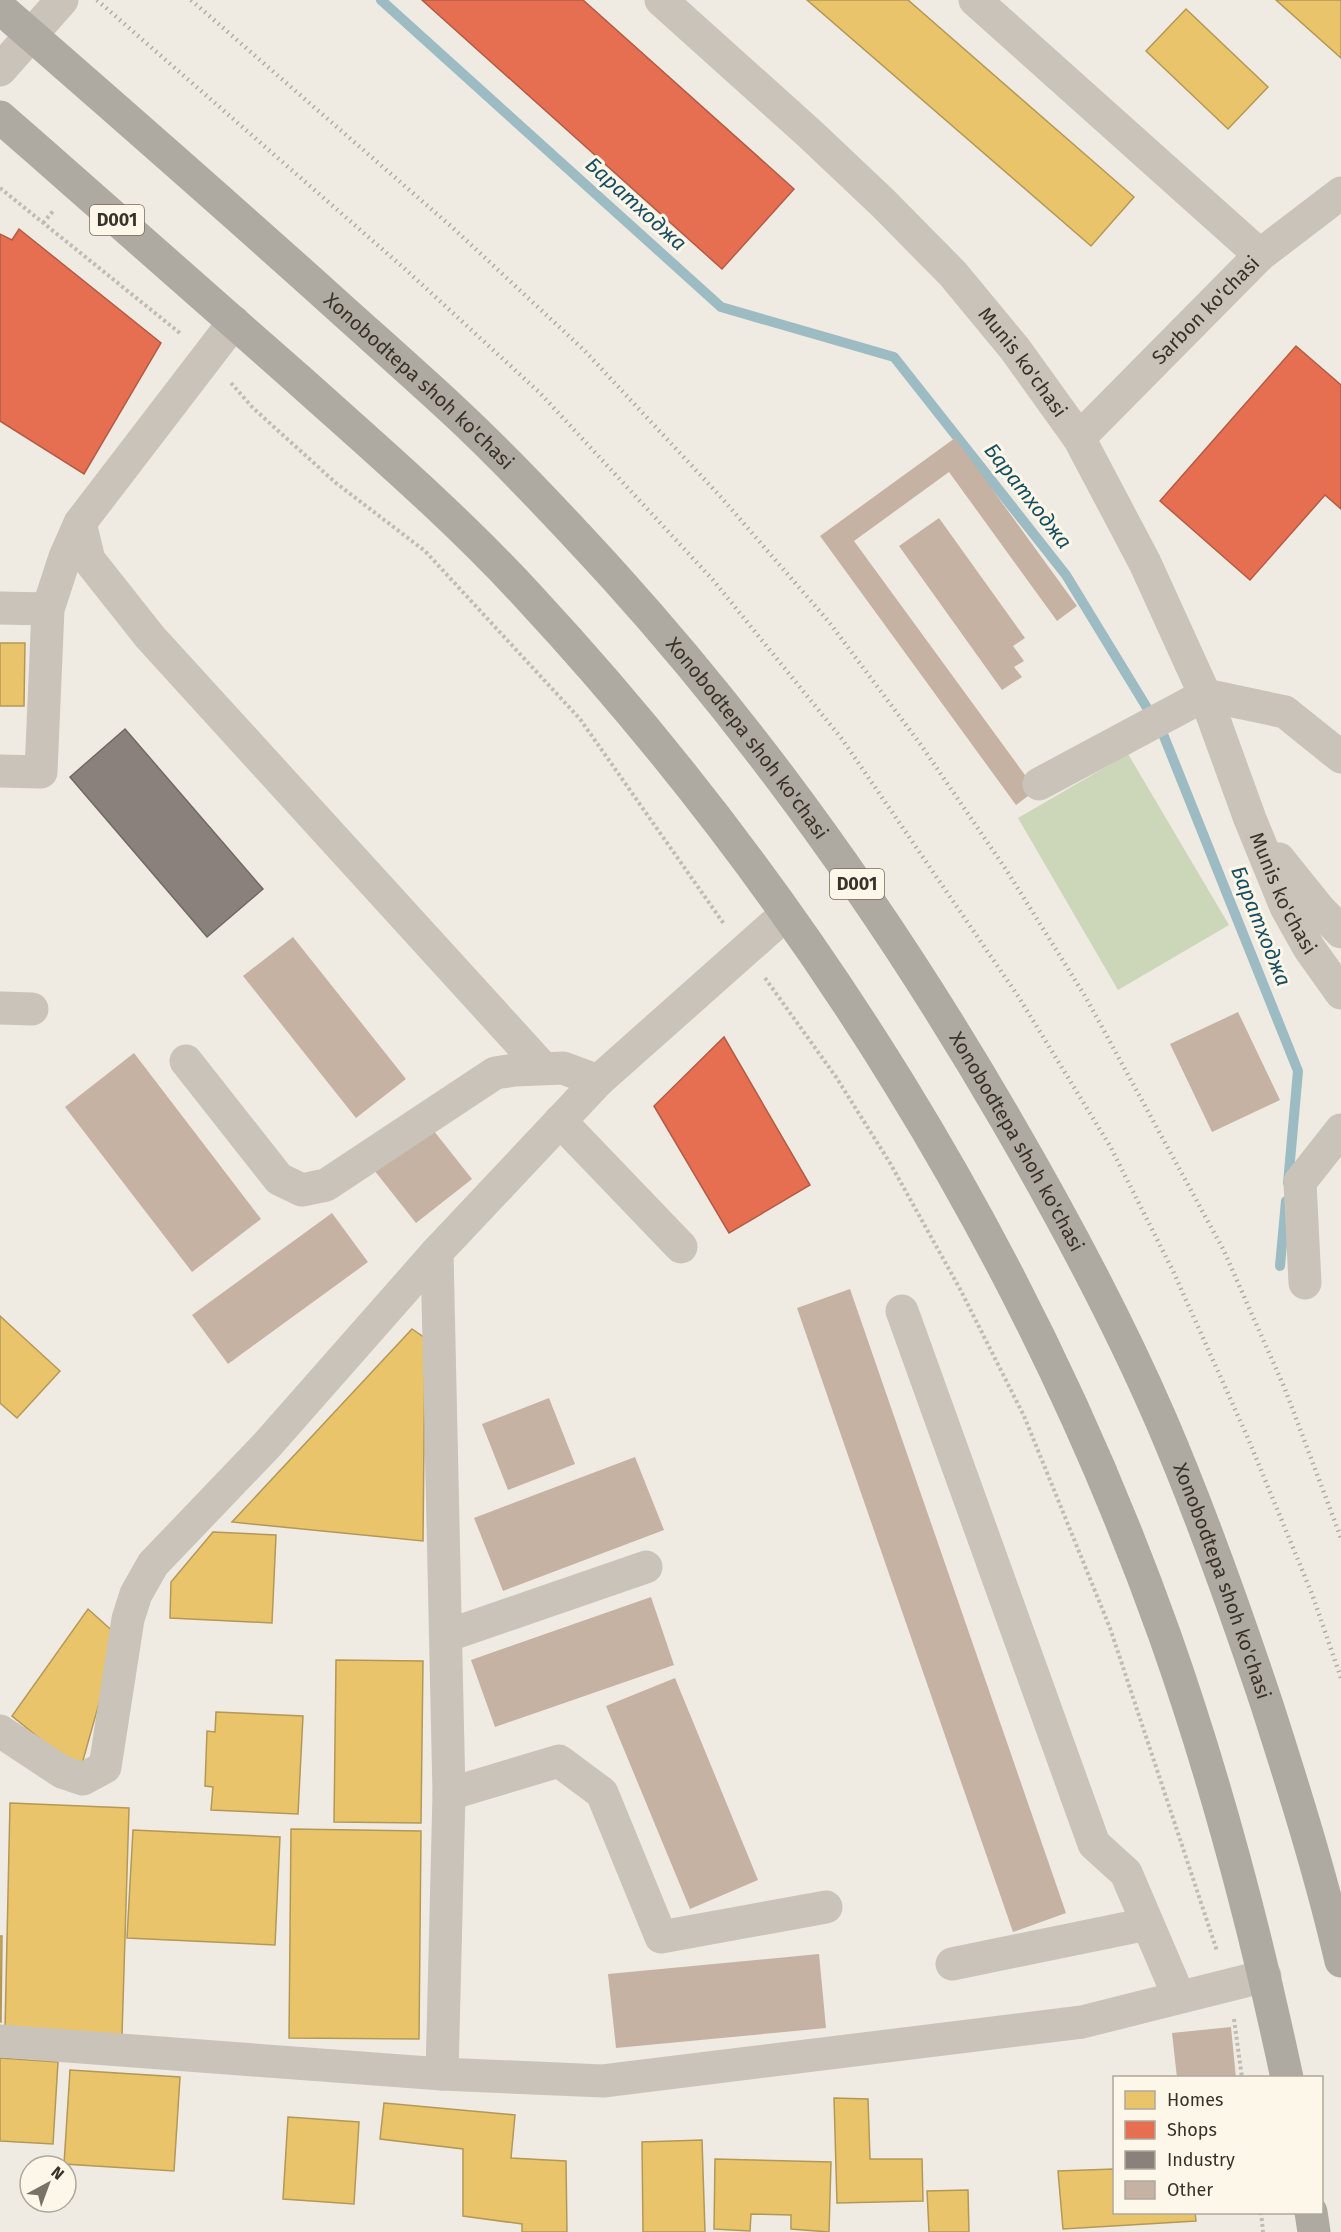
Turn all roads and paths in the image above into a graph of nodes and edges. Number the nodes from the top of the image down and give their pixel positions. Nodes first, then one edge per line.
1 (62, 0) edge
2 (661, 0) edge
3 (975, 0) edge
4 (0, 8) edge
5 (31, 35) junction
6 (0, 70) edge
7 (0, 117) edge
8 (0, 188) edge
9 (1341, 193) edge
10 (1260, 255) junction
11 (234, 322) junction
12 (208, 356) junction
13 (1079, 438) junction
14 (80, 523) junction
15 (0, 608) edge
16 (48, 609) junction
17 (1205, 695) junction
18 (1341, 757) edge
19 (0, 771) edge
20 (1040, 784) dead end
21 (1250, 819) junction
22 (786, 914) junction
23 (1341, 932) edge
24 (743, 951) junction
25 (1341, 993) edge
26 (0, 1008) edge
27 (32, 1009) dead end
28 (186, 1061) dead end
29 (543, 1068) junction
30 (598, 1081) junction
31 (560, 1121) junction
32 (1341, 1130) edge
33 (681, 1247) dead end
34 (437, 1252) junction
35 (1305, 1283) dead end
36 (902, 1311) dead end
37 (646, 1567) dead end
38 (446, 1636) junction
39 (0, 1731) edge
40 (449, 1794) junction
41 (826, 1907) dead end
42 (1147, 1924) junction
43 (1341, 1961) edge
44 (952, 1964) dead end
45 (1265, 1976) junction
46 (1229, 1983) junction
47 (1179, 1997) junction
48 (0, 2041) edge
49 (442, 2074) junction
50 (1242, 2076) edge
51 (1287, 2076) edge
52 (1261, 2214) edge
53 (1311, 2214) edge
54 (1263, 2232) edge
55 (1314, 2232) edge

1 - 5 street
2 - 13 street, Munis ko'chasi
3 - 10 street
4 - 5 highway, Xonobodtepa shoh ko'chasi / D001
5 - 6 street
5 - 43 highway, Xonobodtepa shoh ko'chasi / D001
7 - 11 highway, D001
8 - 12 path
9 - 10 street, Sarbon ko'chasi
10 - 13 street, Sarbon ko'chasi
11 - 12 street
11 - 22 highway, D001
12 - 14 street
12 - 24 path
13 - 17 street, Munis ko'chasi
14 - 16 street
14 - 29 street
15 - 16 street
16 - 19 street
17 - 18 street
17 - 20 street
17 - 21 street, Munis ko'chasi
21 - 23 street, Munis ko'chasi
21 - 25 street, Munis ko'chasi
22 - 24 street
22 - 45 highway, D001
24 - 30 street
24 - 46 path
26 - 27 street
28 - 29 street
29 - 30 street
30 - 31 street
31 - 33 street
31 - 34 street
32 - 35 street
34 - 38 street
34 - 39 street
36 - 42 street
37 - 38 street
38 - 40 street
40 - 41 street
40 - 49 street
42 - 44 street
42 - 47 street
45 - 46 street
45 - 51 highway, D001
46 - 47 street
46 - 50 path
47 - 49 street
48 - 49 street
52 - 54 path
53 - 55 highway

